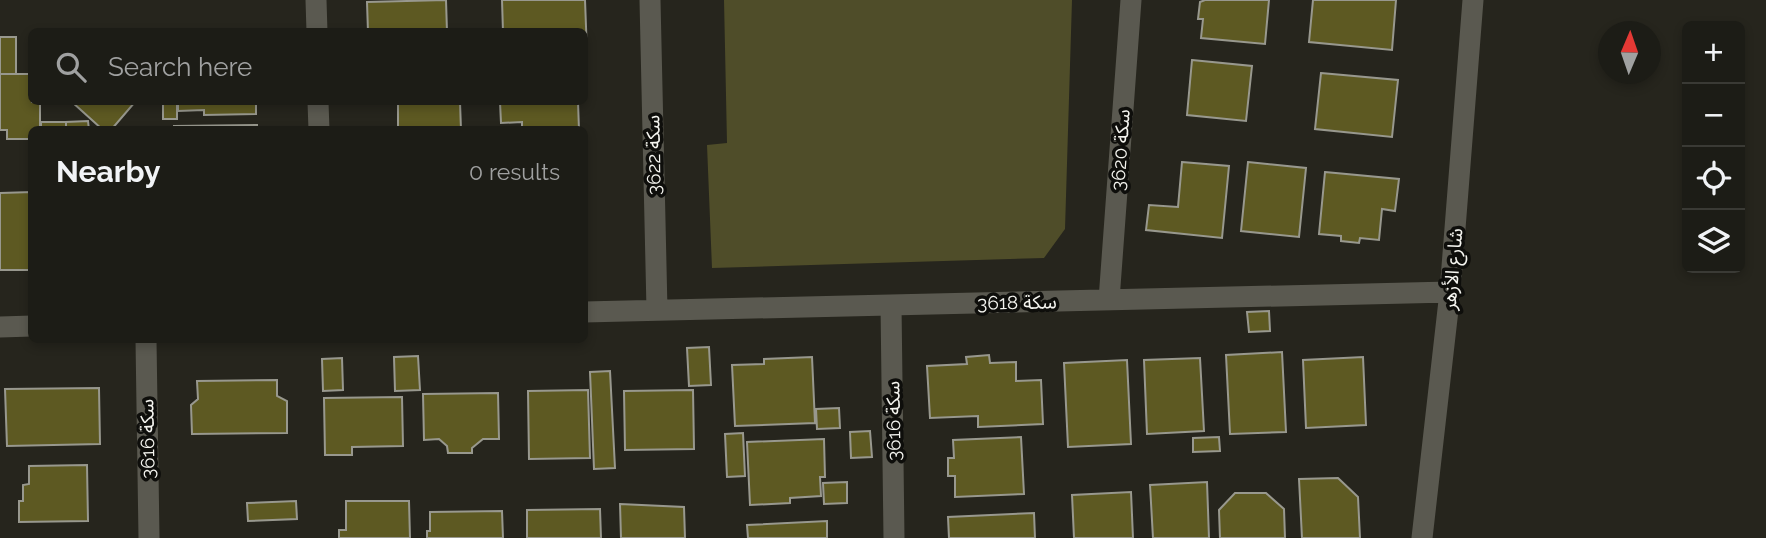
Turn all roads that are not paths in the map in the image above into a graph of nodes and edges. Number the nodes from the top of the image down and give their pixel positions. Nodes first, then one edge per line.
1 (316, 0) edge
2 (650, 0) edge
3 (1131, 0) edge
4 (1473, 0) edge
5 (317, 28) edge
6 (318, 105) edge
7 (319, 126) edge
8 (1450, 292) junction
9 (1109, 300) junction
10 (891, 305) junction
11 (657, 310) junction
12 (588, 312) edge
13 (28, 326) edge
14 (0, 327) edge
15 (146, 343) edge
16 (149, 538) edge
17 (894, 538) edge
18 (1422, 538) edge

1 - 5 street
2 - 11 street, سكة 3622
3 - 9 street, سكة 3620
4 - 8 street, شارع الأزهر
6 - 7 street
8 - 9 street, سكة 3618
8 - 18 street, شارع الأزهر
9 - 10 street, سكة 3618
10 - 11 street, سكة 3618
10 - 17 street, سكة 3616
11 - 12 street, سكة 3618
13 - 14 street
15 - 16 street, سكة 3616

